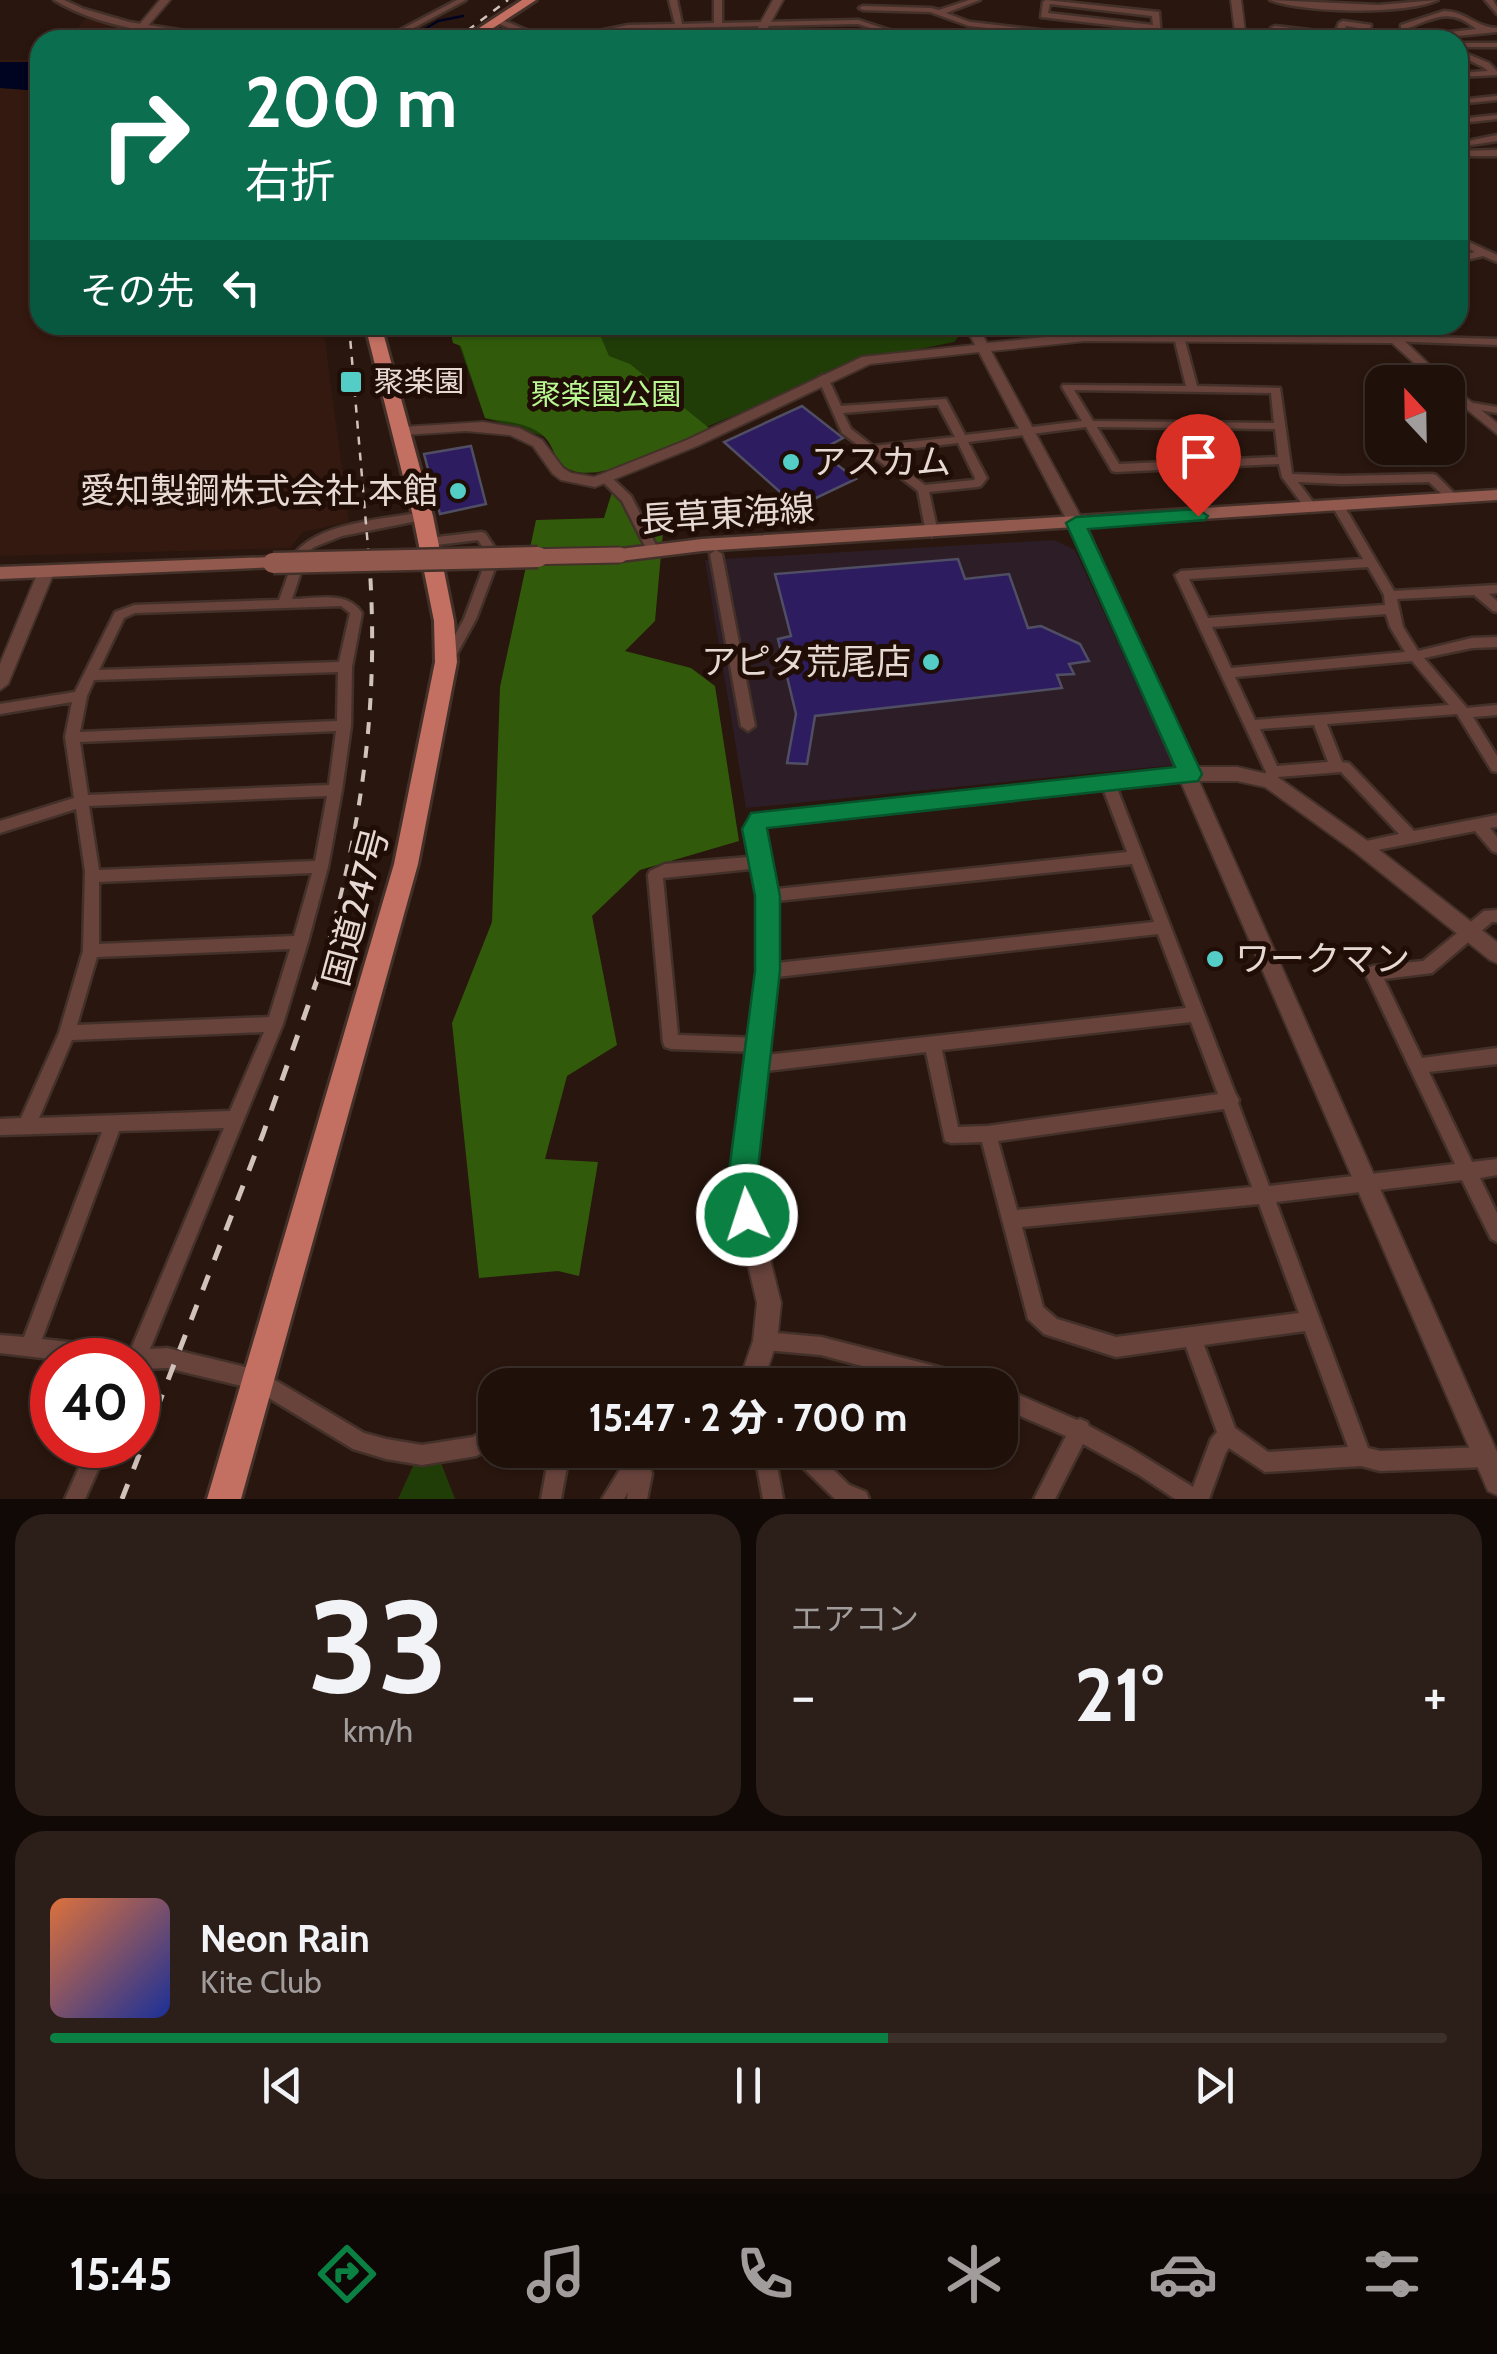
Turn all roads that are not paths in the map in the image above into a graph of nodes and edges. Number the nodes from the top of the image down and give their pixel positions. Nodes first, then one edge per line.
1 (58, 0) edge
2 (165, 0) edge
3 (462, 0) edge
4 (530, 0) edge
5 (673, 0) edge
6 (718, 0) edge
7 (778, 0) edge
8 (976, 0) edge
9 (1236, 0) edge
10 (1439, 0) edge
11 (1489, 0) edge
12 (1046, 1) edge
13 (1278, 1) edge
14 (1360, 2) edge
15 (862, 4) edge
16 (916, 4) edge
17 (1128, 5) edge
18 (934, 11) junction
19 (1497, 12) edge
20 (497, 21) junction
21 (858, 22) junction
22 (718, 23) junction
23 (692, 24) junction
24 (762, 24) junction
25 (679, 25) junction
26 (654, 26) junction
27 (142, 27) junction
28 (1000, 28) joint
29 (1157, 28) joint
30 (1276, 28) joint
31 (168, 30) edge
32 (404, 30) edge
33 (483, 30) edge
34 (519, 30) edge
35 (611, 30) edge
36 (654, 30) edge
37 (696, 30) edge
38 (760, 30) edge
39 (884, 30) edge
40 (1019, 30) edge
41 (1240, 30) edge
42 (1292, 30) edge
43 (1340, 30) edge
44 (1367, 30) edge
45 (1404, 30) edge
46 (1482, 30) junction
47 (1497, 30) edge
48 (1468, 31) edge
49 (1497, 45) edge
50 (1468, 47) edge
51 (1468, 54) edge
52 (1497, 60) edge
53 (1478, 61) junction
54 (1468, 74) edge
55 (1496, 74) edge
56 (1497, 98) edge
57 (1468, 101) edge
58 (1497, 117) edge
59 (1468, 121) edge
60 (1497, 138) edge
61 (1468, 143) edge
62 (1497, 153) edge
63 (1468, 154) edge
64 (1468, 246) edge
65 (1483, 254) junction
66 (1468, 257) edge
67 (1497, 259) edge
68 (376, 335) edge
69 (977, 335) edge
70 (1389, 335) edge
71 (1179, 337) junction
72 (1392, 339) junction
73 (1497, 342) edge
74 (984, 348) junction
75 (1422, 365) edge
76 (823, 378) junction
77 (1192, 386) junction
78 (1467, 405) joint
79 (836, 410) junction
80 (1497, 410) edge
81 (1087, 424) junction
82 (1280, 426) junction
83 (1497, 430) edge
84 (402, 431) junction
85 (1028, 432) junction
86 (962, 440) junction
87 (871, 450) junction
88 (1285, 460) junction
89 (1288, 476) junction
90 (607, 480) junction
91 (923, 489) junction
92 (1497, 495) edge
93 (1454, 498) junction
94 (1310, 506) junction
95 (1497, 507) edge
96 (1341, 510) junction
97 (423, 516) junction
98 (1078, 528) junction
99 (932, 534) junction
100 (428, 542) junction
101 (652, 549) junction
102 (302, 552) dead end
103 (716, 554) junction
104 (620, 556) junction
105 (1370, 564) junction
106 (46, 572) junction
107 (0, 574) edge
108 (294, 575) dead end
109 (1497, 589) edge
110 (1480, 592) junction
111 (1390, 602) junction
112 (284, 603) junction
113 (1497, 608) edge
114 (1204, 622) junction
115 (1497, 642) edge
116 (1414, 656) junction
117 (446, 662) junction
118 (345, 667) junction
119 (1227, 673) junction
120 (89, 675) junction
121 (0, 684) edge
122 (80, 696) junction
123 (0, 710) edge
124 (1497, 710) edge
125 (1462, 711) junction
126 (1319, 720) junction
127 (1252, 725) junction
128 (344, 726) junction
129 (748, 726) dead end
130 (72, 736) junction
131 (1336, 767) junction
132 (1497, 767) edge
133 (1190, 774) junction
134 (1271, 776) junction
135 (1108, 782) junction
136 (336, 790) junction
137 (82, 802) junction
138 (1497, 821) edge
139 (1478, 824) junction
140 (0, 827) edge
141 (1411, 837) junction
142 (1362, 847) junction
143 (1497, 848) edge
144 (1137, 858) junction
145 (760, 862) junction
146 (321, 867) junction
147 (93, 876) junction
148 (767, 896) junction
149 (1497, 916) edge
150 (1164, 927) junction
151 (1471, 931) junction
152 (300, 942) junction
153 (91, 951) junction
154 (1497, 954) edge
155 (768, 971) junction
156 (1194, 1014) junction
157 (275, 1024) junction
158 (67, 1033) junction
159 (932, 1044) junction
160 (758, 1055) junction
161 (1497, 1056) edge
162 (1418, 1066) junction
163 (1230, 1100) junction
164 (237, 1119) junction
165 (114, 1124) junction
166 (0, 1127) edge
167 (26, 1127) junction
168 (988, 1134) junction
169 (1497, 1167) edge
170 (1467, 1170) junction
171 (1366, 1182) junction
172 (1263, 1195) junction
173 (1012, 1219) junction
174 (1497, 1233) edge
175 (1311, 1320) junction
176 (1192, 1337) junction
177 (34, 1338) edge
178 (145, 1338) edge
179 (765, 1341) junction
180 (0, 1344) edge
181 (30, 1348) edge
182 (160, 1360) edge
183 (756, 1368) edge
184 (905, 1368) edge
185 (258, 1380) junction
186 (1018, 1404) edge
187 (1080, 1429) junction
188 (1228, 1434) junction
189 (478, 1445) edge
190 (1362, 1456) junction
191 (1486, 1457) junction
192 (89, 1468) edge
193 (557, 1468) edge
194 (632, 1468) edge
195 (641, 1468) edge
196 (767, 1468) edge
197 (818, 1468) edge
198 (1497, 1482) edge
199 (75, 1499) edge
200 (224, 1499) edge
201 (552, 1499) edge
202 (612, 1499) edge
203 (636, 1499) edge
204 (772, 1499) edge
205 (859, 1499) edge
206 (1044, 1499) edge
207 (1196, 1499) edge

1 - 27 street
2 - 27 street
3 - 32 street
4 - 20 highway
5 - 25 street
6 - 22 street
7 - 24 street
8 - 18 street
9 - 41 street
10 - 14 street
11 - 19 street
12 - 17 street
12 - 29 street
13 - 14 street
13 - 30 street
15 - 16 street
15 - 21 street
16 - 18 street
17 - 29 street
18 - 28 street
20 - 33 highway
20 - 34 street
21 - 24 street
21 - 39 street
22 - 23 street
22 - 24 street
23 - 25 street
23 - 37 street
24 - 38 street
25 - 26 street
26 - 35 street
26 - 36 street
27 - 31 street
28 - 40 street
30 - 42 street
43 - 44 street
45 - 46 street
46 - 47 street
46 - 48 street
49 - 50 street
51 - 53 street
52 - 53 street
53 - 55 street
54 - 55 street
56 - 57 street
58 - 59 street
60 - 61 street
62 - 63 street
64 - 65 street
65 - 66 street
65 - 67 street
68 - 84 highway, 国道247号
69 - 74 street
70 - 72 street
71 - 72 street
71 - 74 street
71 - 77 street
72 - 73 street
72 - 75 street
74 - 76 street
74 - 85 street
76 - 79 street
76 - 90 street
77 - 81 street
77 - 82 street
78 - 80 street
78 - 83 street
79 - 86 street
79 - 87 street
81 - 82 street
81 - 85 street
81 - 88 street
82 - 88 street
84 - 90 street
84 - 97 highway, 国道247号
85 - 86 street
85 - 98 street
86 - 87 street
86 - 91 street
87 - 91 street
88 - 89 street
89 - 93 street
89 - 94 street
90 - 101 street
91 - 99 street
92 - 93 main road, 長草東海線
93 - 96 main road, 長草東海線
94 - 96 main road, 長草東海線
94 - 98 main road, 長草東海線
95 - 96 main road, 長草東海線
96 - 98 main road, 長草東海線
96 - 105 street
97 - 100 highway, 国道247号
97 - 102 street
98 - 99 main road, 長草東海線
98 - 103 main road, 長草東海線
98 - 133 street
99 - 101 main road, 長草東海線
100 - 117 highway, 国道247号
100 - 117 street
101 - 104 main road, 長草東海線
103 - 104 main road, 長草東海線
103 - 129 street
104 - 106 main road, 長草東海線, bridge
105 - 111 street
105 - 114 street
106 - 107 main road, 長草東海線
106 - 121 street
108 - 112 street
109 - 110 street
110 - 111 street
110 - 113 street
111 - 114 street
111 - 116 street
112 - 118 street
112 - 120 street
114 - 119 street
115 - 116 street
116 - 119 street
116 - 125 street
117 - 185 highway, 国道247号
118 - 120 street
118 - 128 street
119 - 127 street
120 - 122 street
122 - 123 street
122 - 130 street
124 - 125 street
125 - 126 street
125 - 132 street
126 - 127 street
126 - 131 street
127 - 134 street
128 - 130 street
128 - 136 street
130 - 137 street
131 - 134 street
131 - 141 street
133 - 134 street
133 - 135 street
133 - 171 street
134 - 142 street
135 - 144 street
135 - 145 street
136 - 137 street
136 - 146 street
137 - 140 street
137 - 147 street
138 - 139 street
139 - 141 street
139 - 143 street
141 - 142 street
142 - 151 street
144 - 148 street
144 - 150 street
145 - 148 street
145 - 160 street
146 - 147 street
146 - 152 street
147 - 153 street
148 - 155 street
149 - 151 street
150 - 155 street
150 - 156 street
151 - 154 street
151 - 162 street
152 - 153 street
152 - 157 street
153 - 158 street
155 - 160 street
156 - 159 street
156 - 163 street
157 - 158 street
157 - 164 street
158 - 167 street
159 - 160 street
159 - 168 street
160 - 179 street
161 - 162 street
162 - 170 street
163 - 168 street
163 - 172 street
164 - 165 street
164 - 178 street
165 - 167 street
165 - 177 street
166 - 167 street
168 - 173 street
169 - 170 street
170 - 171 street
170 - 174 street
171 - 172 street
171 - 191 street
172 - 173 street
172 - 175 street
173 - 176 street
175 - 176 street
175 - 190 street
176 - 188 street
179 - 183 street
179 - 184 street
180 - 181 street
182 - 185 street
185 - 189 street
185 - 200 highway, 国道247号
186 - 187 street
187 - 206 street
187 - 207 street
188 - 190 street
188 - 207 street
190 - 191 street
191 - 198 street
192 - 199 street
193 - 201 street
194 - 202 street
195 - 203 street
196 - 204 street
197 - 205 street

